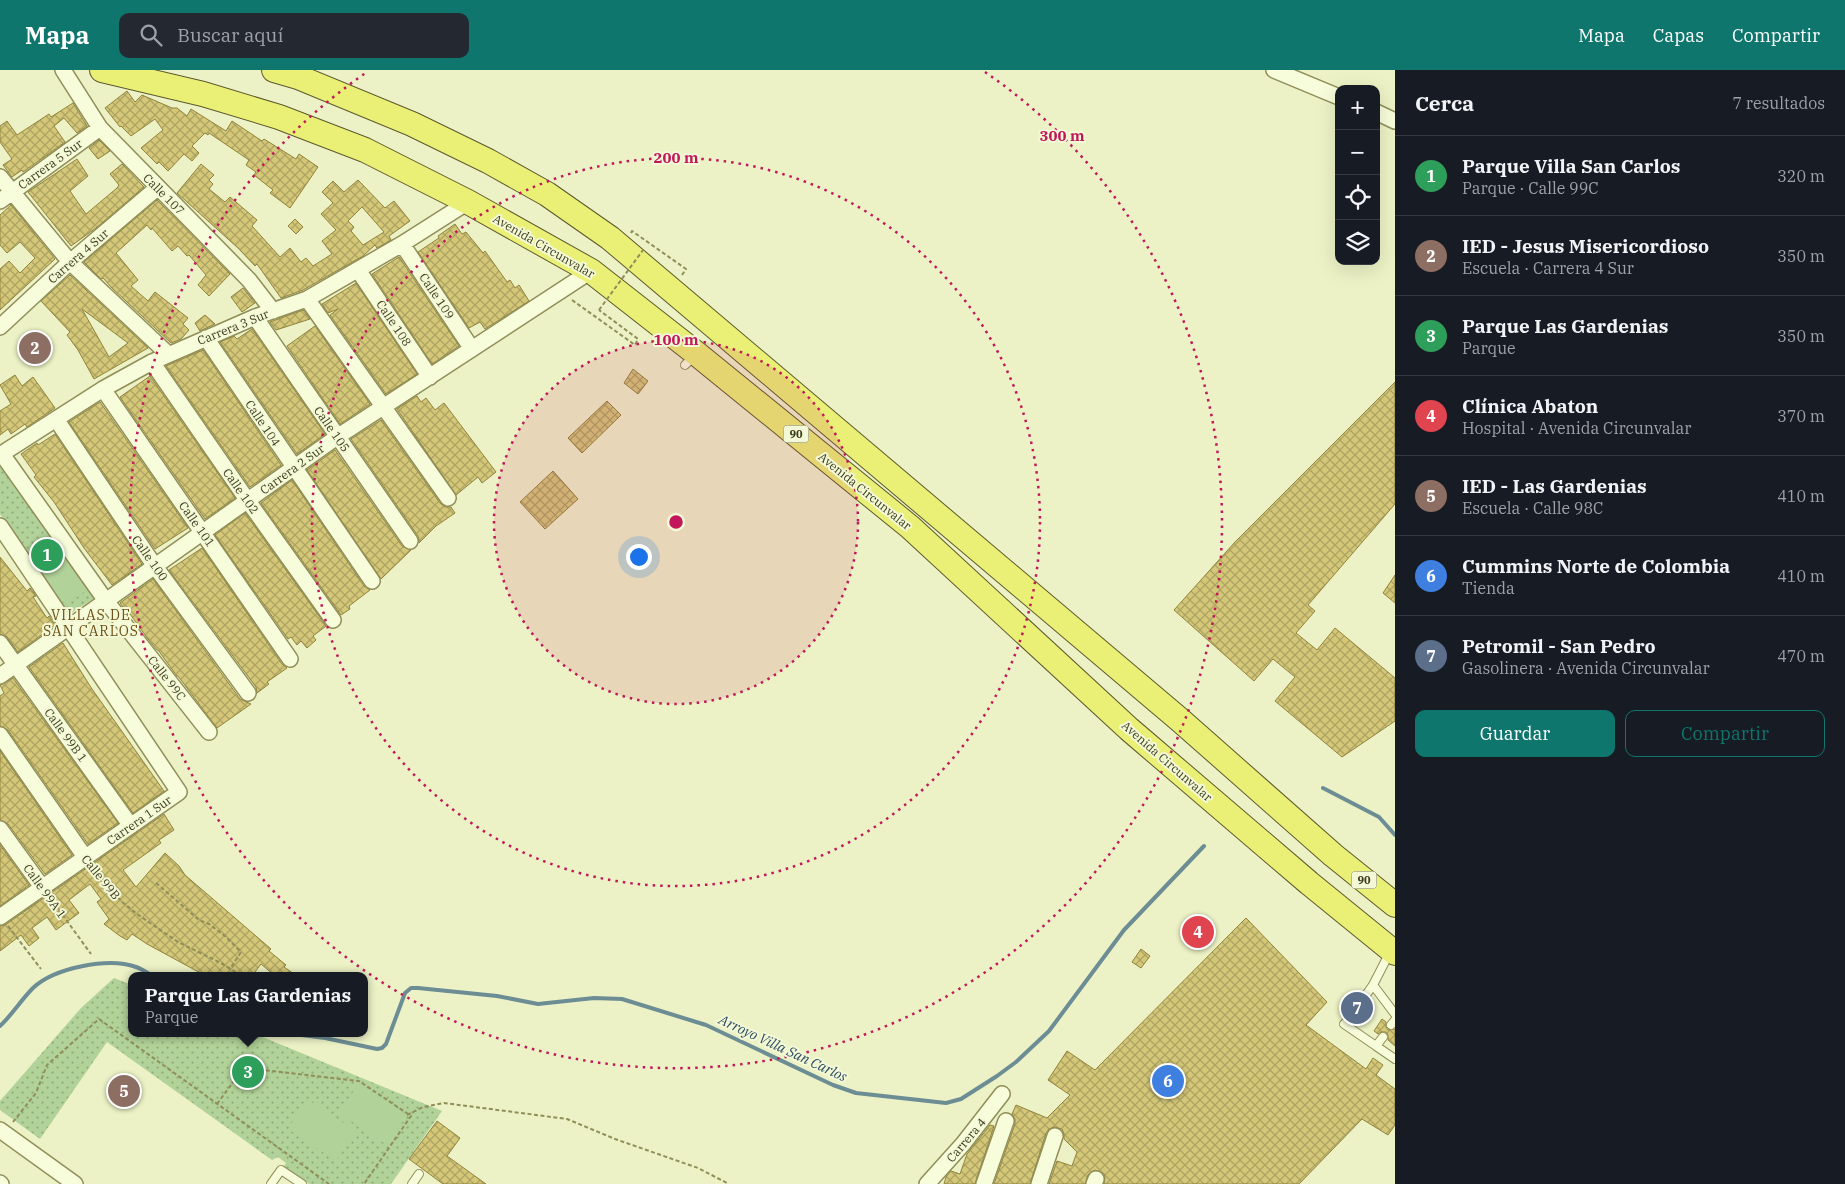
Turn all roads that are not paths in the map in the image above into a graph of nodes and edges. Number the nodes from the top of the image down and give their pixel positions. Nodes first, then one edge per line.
1 (63, 70) edge
2 (102, 70) edge
3 (274, 70) edge
4 (1274, 70) edge
5 (1335, 95) edge
6 (1380, 114) edge
7 (1395, 121) edge
8 (100, 128) junction
9 (0, 177) edge
10 (158, 188) junction
11 (6, 197) edge
12 (468, 202) junction
13 (402, 244) junction
14 (70, 262) junction
15 (358, 270) junction
16 (591, 271) junction
17 (307, 299) junction
18 (273, 311) junction
19 (255, 317) junction
20 (0, 327) edge
21 (206, 338) junction
22 (472, 349) junction
23 (168, 354) junction
24 (152, 362) junction
25 (430, 376) junction
26 (103, 389) junction
27 (384, 407) junction
28 (56, 420) junction
29 (337, 437) junction
30 (1, 455) edge
31 (294, 468) junction
32 (448, 498) dead end
33 (248, 501) junction
34 (0, 526) edge
35 (202, 532) junction
36 (410, 541) dead end
37 (154, 565) junction
38 (372, 580) dead end
39 (106, 601) junction
40 (333, 620) dead end
41 (68, 628) junction
42 (0, 643) edge
43 (290, 659) dead end
44 (15, 665) junction
45 (0, 676) edge
46 (248, 693) dead end
47 (209, 732) dead end
48 (0, 735) edge
49 (131, 826) junction
50 (0, 829) edge
51 (1333, 855) junction
52 (85, 857) junction
53 (42, 887) junction
54 (1395, 887) edge
55 (1395, 905) edge
56 (0, 916) edge
57 (1393, 952) edge
58 (1373, 985) junction
59 (1366, 995) dead end
60 (1395, 1014) edge
61 (1348, 1020) dead end
62 (1383, 1037) dead end
63 (1376, 1046) junction
64 (1395, 1059) edge
65 (1002, 1094) dead end
66 (1006, 1121) dead end
67 (2, 1132) edge
68 (1055, 1136) dead end
69 (419, 1174) dead end
70 (75, 1184) edge
71 (272, 1184) edge
72 (302, 1184) edge
73 (412, 1184) edge
74 (928, 1184) edge
75 (984, 1184) edge
76 (1039, 1184) edge

1 - 8 street, Calle 107
2 - 12 highway, Avenida Circunvalar / 90
3 - 51 highway, 90
4 - 5 street
6 - 7 street
8 - 10 street, Calle 107
8 - 11 street, Carrera 5 Sur
9 - 11 street
10 - 14 street, Carrera 4 Sur
10 - 18 street, Calle 107
11 - 14 street
12 - 13 street, Carrera 3 Sur
12 - 16 highway, Avenida Circunvalar / 90
13 - 15 street, Carrera 3 Sur
13 - 22 street, Calle 109
14 - 20 street, Carrera 4 Sur
14 - 23 street
15 - 17 street, Carrera 3 Sur
15 - 25 street, Calle 108
16 - 22 street, Carrera 2 Sur
16 - 57 highway, Avenida Circunvalar / 90
17 - 18 street, Carrera 3 Sur
17 - 27 street
18 - 19 street, Carrera 3 Sur
19 - 21 street, Carrera 3 Sur
19 - 29 street, Calle 105
21 - 23 street, Carrera 3 Sur
21 - 31 street, Calle 104
22 - 25 street, Carrera 2 Sur
23 - 24 street, Carrera 3 Sur
24 - 26 street, Carrera 3 Sur
24 - 33 street, Calle 102
25 - 27 street, Carrera 2 Sur
26 - 28 street, Carrera 3 Sur
26 - 35 street, Calle 101
27 - 29 street, Carrera 2 Sur
27 - 32 street
28 - 30 street, Carrera 3 Sur
28 - 37 street, Calle 100
29 - 31 street, Carrera 2 Sur
29 - 36 street, Calle 105
30 - 39 street, Calle 99C
31 - 33 street, Carrera 2 Sur
31 - 38 street, Calle 104
33 - 35 street, Carrera 2 Sur
33 - 40 street, Calle 102
34 - 41 street
35 - 37 street, Carrera 2 Sur
35 - 43 street, Calle 101
37 - 39 street, Carrera 2 Sur
37 - 46 street, Calle 100
39 - 41 street, Carrera 2 Sur
39 - 47 street, Calle 99C
41 - 44 street, Carrera 2 Sur
41 - 49 street, Carrera 1 Sur
42 - 44 street, Calle 99B 1
44 - 45 street, Carrera 2 Sur
44 - 49 street, Calle 99B 1
48 - 52 street, Calle 99B
49 - 52 street, Carrera 1 Sur
50 - 53 street, Calle 99A 1
51 - 54 highway
51 - 55 highway, 90
52 - 53 street, Carrera 1 Sur
53 - 56 street, Carrera 1 Sur
57 - 58 lane
58 - 59 lane
58 - 60 lane
61 - 63 lane
62 - 63 lane
63 - 64 lane
65 - 74 street, Carrera 4
66 - 75 street
67 - 70 street
68 - 76 street
69 - 73 lane
71 - 72 lane

